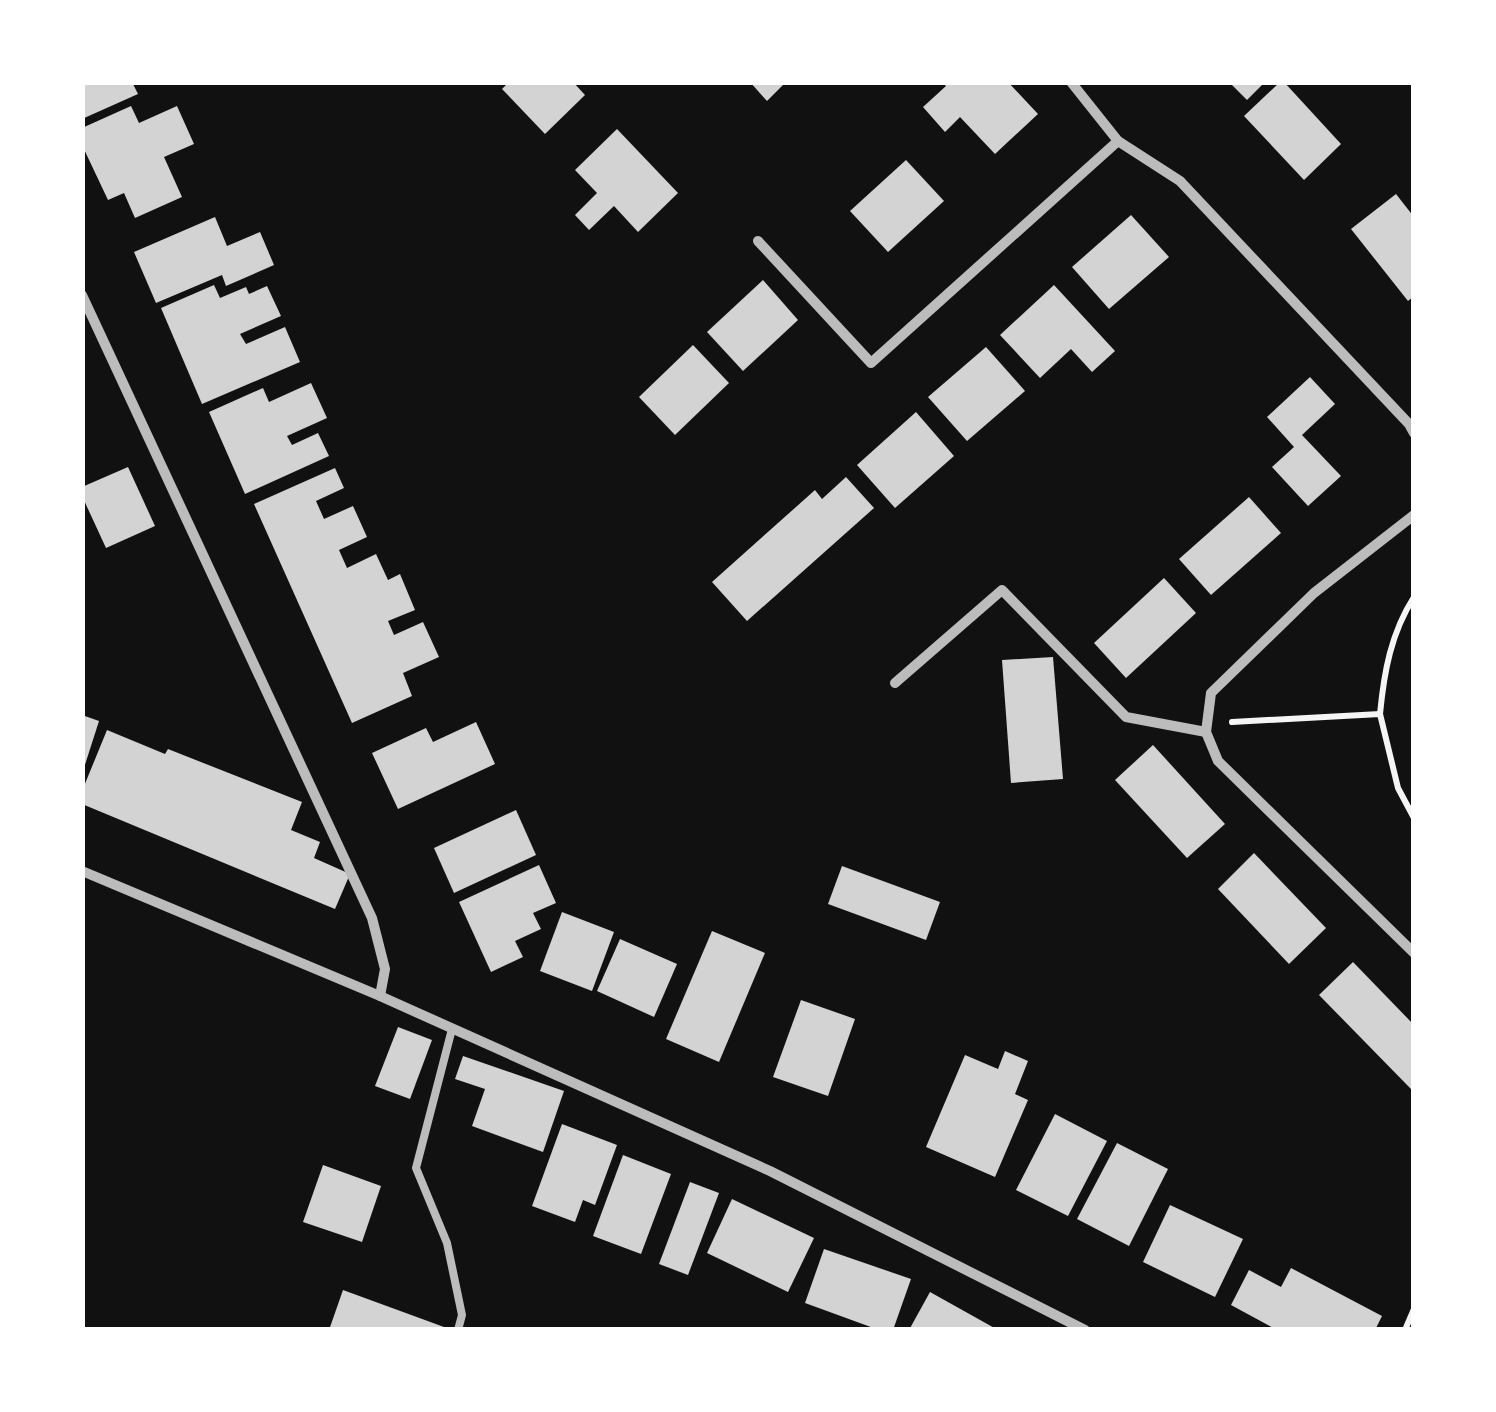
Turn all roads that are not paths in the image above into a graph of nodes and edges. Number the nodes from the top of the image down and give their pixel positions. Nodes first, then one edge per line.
1 (1071, 82) edge
2 (1118, 141) junction
3 (758, 241) dead end
4 (82, 295) edge
5 (1414, 433) edge
6 (1414, 515) edge
7 (896, 684) dead end
8 (1206, 728) junction
9 (82, 871) edge
10 (1414, 953) edge
11 (380, 996) junction
12 (452, 1029) junction
13 (458, 1330) edge
14 (1085, 1330) edge

1 - 2 street
2 - 3 street
2 - 5 street
4 - 11 street
6 - 8 street
7 - 8 street
8 - 10 street
9 - 11 street
11 - 12 street
12 - 13 lane
12 - 14 street

